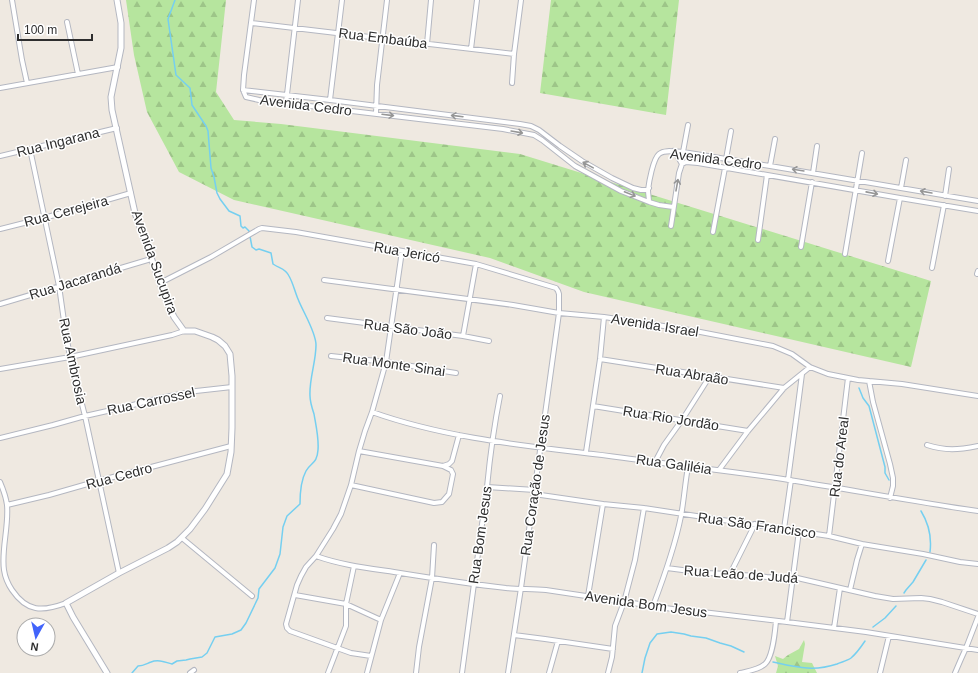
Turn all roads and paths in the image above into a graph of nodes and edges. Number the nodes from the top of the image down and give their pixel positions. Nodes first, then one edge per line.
1 (12, 0) edge
2 (117, 0) edge
3 (254, 0) edge
4 (298, 0) edge
5 (342, 0) edge
6 (387, 0) edge
7 (431, 0) edge
8 (477, 0) edge
9 (521, 0) edge
10 (68, 22) dead end
11 (251, 23) junction
12 (295, 28) junction
13 (338, 33) junction
14 (383, 39) junction
15 (427, 44) junction
16 (471, 49) junction
17 (514, 54) junction
18 (118, 67) junction
19 (78, 74) junction
20 (27, 83) junction
21 (512, 84) dead end
22 (0, 88) edge
23 (243, 90) junction
24 (286, 95) junction
25 (330, 100) junction
26 (286, 103) junction
27 (376, 106) junction
28 (376, 114) junction
29 (480, 119) junction
30 (688, 124) dead end
31 (479, 126) junction
32 (117, 128) junction
33 (731, 131) dead end
34 (775, 138) dead end
35 (817, 146) dead end
36 (30, 149) junction
37 (673, 151) junction
38 (683, 152) junction
39 (862, 153) dead end
40 (572, 154) junction
41 (0, 156) edge
42 (726, 159) junction
43 (567, 160) junction
44 (906, 160) dead end
45 (682, 164) junction
46 (770, 166) junction
47 (725, 168) junction
48 (949, 169) dead end
49 (813, 173) junction
50 (767, 175) junction
51 (858, 180) junction
52 (812, 182) junction
53 (648, 188) junction
54 (901, 188) junction
55 (856, 190) junction
56 (131, 193) junction
57 (946, 196) junction
58 (900, 198) junction
59 (978, 201) edge
60 (649, 202) junction
61 (944, 205) junction
62 (673, 207) junction
63 (978, 211) edge
64 (44, 218) junction
65 (671, 226) dead end
66 (0, 229) edge
67 (713, 232) dead end
68 (758, 240) dead end
69 (801, 247) dead end
70 (402, 251) junction
71 (845, 254) dead end
72 (151, 258) junction
73 (888, 261) dead end
74 (476, 264) junction
75 (932, 268) dead end
76 (978, 270) edge
77 (978, 274) edge
78 (324, 280) dead end
79 (160, 283) junction
80 (59, 286) junction
81 (396, 290) junction
82 (559, 297) joint
83 (470, 299) junction
84 (0, 304) edge
85 (559, 313) junction
86 (604, 317) junction
87 (327, 318) dead end
88 (391, 326) junction
89 (184, 331) junction
90 (463, 336) junction
91 (489, 341) dead end
92 (70, 356) junction
93 (331, 356) dead end
94 (600, 359) junction
95 (386, 362) junction
96 (810, 366) junction
97 (0, 369) edge
98 (456, 373) dead end
99 (802, 374) junction
100 (710, 376) junction
101 (848, 378) junction
102 (868, 381) junction
103 (232, 387) junction
104 (784, 388) junction
105 (500, 396) dead end
106 (978, 396) edge
107 (593, 406) junction
108 (372, 412) junction
109 (84, 416) junction
110 (682, 420) junction
111 (748, 431) junction
112 (459, 435) junction
113 (0, 438) edge
114 (492, 441) junction
115 (927, 445) dead end
116 (231, 446) junction
117 (978, 446) edge
118 (540, 447) junction
119 (359, 451) junction
120 (586, 452) junction
121 (655, 462) junction
122 (443, 466) junction
123 (688, 467) junction
124 (719, 470) junction
125 (790, 480) junction
126 (98, 481) junction
127 (0, 482) edge
128 (351, 485) junction
129 (487, 487) junction
130 (835, 487) junction
131 (534, 492) junction
132 (890, 498) junction
133 (603, 504) junction
134 (7, 505) junction
135 (644, 508) junction
136 (978, 511) edge
137 (682, 514) junction
138 (755, 524) junction
139 (784, 529) junction
140 (799, 531) junction
141 (829, 536) junction
142 (182, 538) junction
143 (5, 544) junction
144 (862, 544) junction
145 (0, 545) edge
146 (434, 545) dead end
147 (316, 556) junction
148 (978, 564) edge
149 (354, 566) junction
150 (667, 568) junction
151 (119, 573) junction
152 (400, 573) junction
153 (730, 574) junction
154 (794, 577) junction
155 (432, 578) junction
156 (474, 584) junction
157 (521, 588) junction
158 (840, 588) junction
159 (850, 590) junction
160 (294, 595) junction
161 (252, 596) dead end
162 (588, 596) junction
163 (624, 602) junction
164 (66, 603) junction
165 (346, 604) junction
166 (653, 606) junction
167 (978, 616) edge
168 (381, 620) junction
169 (776, 621) junction
170 (787, 622) junction
171 (834, 628) junction
172 (514, 635) junction
173 (889, 636) junction
174 (558, 641) junction
175 (338, 648) junction
176 (966, 648) junction
177 (613, 649) junction
178 (978, 650) edge
179 (371, 656) junction
180 (107, 673) edge
181 (328, 673) edge
182 (367, 673) edge
183 (416, 673) edge
184 (462, 673) edge
185 (508, 673) edge
186 (549, 673) edge
187 (608, 673) edge
188 (740, 673) edge
189 (880, 673) edge
190 (955, 673) edge

1 - 20 street
2 - 18 street, Avenida Sucupira
3 - 11 street
4 - 12 street
5 - 13 street
6 - 14 street
7 - 15 street
8 - 16 street
9 - 17 street
10 - 19 street
11 - 12 street, Rua Embaúba
11 - 23 street
12 - 13 street, Rua Embaúba
12 - 24 street
13 - 14 street, Rua Embaúba
13 - 25 street
14 - 15 street, Rua Embaúba
14 - 27 street
15 - 16 street, Rua Embaúba
16 - 17 street, Rua Embaúba
17 - 21 street
18 - 19 street
18 - 32 street, Avenida Sucupira
19 - 20 street
20 - 22 street
23 - 24 street, Avenida Cedro
23 - 26 street, Avenida Cedro
24 - 25 street, Avenida Cedro
24 - 26 street
25 - 27 street, Avenida Cedro
26 - 28 street, Avenida Cedro
27 - 28 street
29 -> 27 street, Avenida Cedro
28 -> 31 street, Avenida Cedro
29 - 31 street
29 - 40 street, Avenida Cedro
30 - 38 street
31 -> 43 street, Avenida Cedro
32 - 36 street, Rua Ingarana
32 - 56 street, Avenida Sucupira
33 - 42 street
34 - 46 street
35 - 49 street
36 - 41 street, Rua Ingarana
36 - 64 street, Rua Ambrosia
37 - 38 street, Avenida Cedro
37 - 45 street
37 - 53 street, Avenida Cedro
38 - 42 street, Avenida Cedro
39 - 51 street
40 - 43 street
53 -> 40 street, Avenida Cedro
42 - 46 street, Avenida Cedro
43 -> 60 street, Avenida Cedro
44 - 54 street
45 - 47 street, Avenida Cedro
62 -> 45 street, Avenida Cedro
49 -> 46 street, Avenida Cedro
47 - 50 street, Avenida Cedro
47 - 67 street
48 - 57 street
49 - 51 street, Avenida Cedro
50 - 52 street, Avenida Cedro
50 - 68 street
51 - 54 street, Avenida Cedro
51 - 55 street
52 - 55 street, Avenida Cedro
52 - 69 street
53 - 60 street
57 -> 54 street, Avenida Cedro
55 -> 58 street, Avenida Cedro
55 - 71 street
56 - 64 street, Rua Cerejeira
56 - 72 street, Avenida Sucupira
57 - 59 street, Avenida Cedro
58 - 61 street, Avenida Cedro
58 - 73 street
60 - 62 street, Avenida Cedro
61 - 63 street, Avenida Cedro
61 - 75 street
62 - 65 street
64 - 66 street, Rua Cerejeira
64 - 80 street, Rua Ambrosia
70 - 74 street, Rua Jericó
70 - 79 street, Rua Jericó
70 - 81 street
72 - 79 street, Avenida Sucupira
72 - 80 street, Rua Jacarandá
74 - 82 street, Rua Jericó
74 - 83 street
76 - 77 street
78 - 81 street, Avenida Israel
79 - 89 street, Avenida Sucupira
80 - 84 street, Rua Jacarandá
80 - 92 street, Rua Ambrosia
81 - 83 street, Avenida Israel
81 - 88 street
82 - 85 street, Rua Coração de Jesus
83 - 85 street, Avenida Israel
83 - 90 street
85 - 86 street, Avenida Israel
85 - 118 street, Rua Coração de Jesus
86 - 94 street
86 - 96 street, Avenida Israel
87 - 88 street, Rua São João
88 - 90 street, Rua São João
88 - 95 street
89 - 92 street
89 - 103 street, Avenida Sucupira
90 - 91 street, Rua São João
92 - 97 street
92 - 109 street, Rua Ambrosia
93 - 95 street, Rua Monte Sinai
94 - 100 street, Rua Abraão
94 - 107 street
95 - 98 street, Rua Monte Sinai
95 - 108 street
96 - 99 street
96 - 101 street, Avenida Israel
99 - 104 street
99 - 125 street
100 - 104 street, Rua Abraão
100 - 110 street
101 - 102 street, Avenida Israel
101 - 130 street, Rua do Areal
102 - 106 street, Avenida Israel
102 - 132 street
103 - 109 street, Rua Carrossel
103 - 116 street, Avenida Sucupira
104 - 111 street
105 - 114 street, Rua Bom Jesus
107 - 110 street, Rua Rio Jordão
107 - 120 street
108 - 112 street, Rua Galiléia
108 - 119 street
109 - 113 street, Rua Carrossel
109 - 126 street, Rua Ambrosia
110 - 111 street, Rua Rio Jordão
110 - 121 street
111 - 124 street
112 - 114 street, Rua Galiléia
112 - 122 street
114 - 118 street, Rua Galiléia
114 - 129 street, Rua Bom Jesus
115 - 117 street
116 - 126 street, Rua Cedro
116 - 142 street, Avenida Sucupira
118 - 120 street, Rua Galiléia
118 - 131 street, Rua Coração de Jesus
119 - 122 street
119 - 128 street
120 - 121 street, Rua Galiléia
121 - 123 street, Rua Galiléia
122 - 128 street
123 - 124 street, Rua Galiléia
123 - 137 street
124 - 125 street, Rua Galiléia
125 - 130 street, Rua Galiléia
125 - 139 street
126 - 134 street, Rua Cedro
126 - 151 street, Rua Ambrosia
127 - 134 street
128 - 147 street
129 - 131 street, Rua São Francisco
129 - 156 street, Rua Bom Jesus
130 - 132 street, Rua Galiléia
130 - 141 street, Rua do Areal
131 - 133 street, Rua São Francisco
131 - 157 street, Rua Coração de Jesus
132 - 136 street, Rua Galiléia
133 - 135 street, Rua São Francisco
133 - 162 street
134 - 143 street
135 - 137 street, Rua São Francisco
135 - 163 street
137 - 138 street, Rua São Francisco
137 - 150 street
138 - 139 street, Rua São Francisco
138 - 153 street
139 - 140 street, Rua São Francisco
140 - 141 street, Rua São Francisco
140 - 154 street
141 - 144 street, Rua São Francisco
142 - 151 street, Avenida Sucupira
142 - 161 street
143 - 145 street
143 - 164 street
144 - 148 street, Rua São Francisco
144 - 159 street
146 - 155 street
147 - 149 street, Avenida Bom Jesus
147 - 160 street
149 - 152 street, Avenida Bom Jesus
149 - 165 street
150 - 153 street, Rua Leão de Judá
150 - 166 street
151 - 164 street, Avenida Sucupira
152 - 155 street, Avenida Bom Jesus
152 - 168 street
153 - 154 street, Rua Leão de Judá
154 - 158 street, Rua Leão de Judá
154 - 170 street
155 - 156 street, Avenida Bom Jesus
155 - 183 street
156 - 157 street, Avenida Bom Jesus
156 - 184 street, Rua Bom Jesus
157 - 162 street, Avenida Bom Jesus
157 - 172 street, Rua Coração de Jesus
158 - 159 street, Rua Leão de Judá
158 - 171 street
159 - 167 street, Rua Leão de Judá
160 - 165 street
160 - 175 street
162 - 163 street, Avenida Bom Jesus
163 - 166 street, Avenida Bom Jesus
163 - 177 street
164 - 180 street
165 - 168 street
165 - 175 street
166 - 169 street, Avenida Bom Jesus
167 - 176 street
168 - 179 street
169 - 170 street, Avenida Bom Jesus
169 - 188 street
170 - 171 street, Avenida Bom Jesus
171 - 173 street, Avenida Bom Jesus
172 - 174 street
172 - 185 street, Rua Coração de Jesus
173 - 176 street, Avenida Bom Jesus
173 - 189 street
174 - 177 street
174 - 186 street
175 - 179 street
175 - 181 street
176 - 178 street, Avenida Bom Jesus
176 - 190 street
177 - 187 street
179 - 182 street

